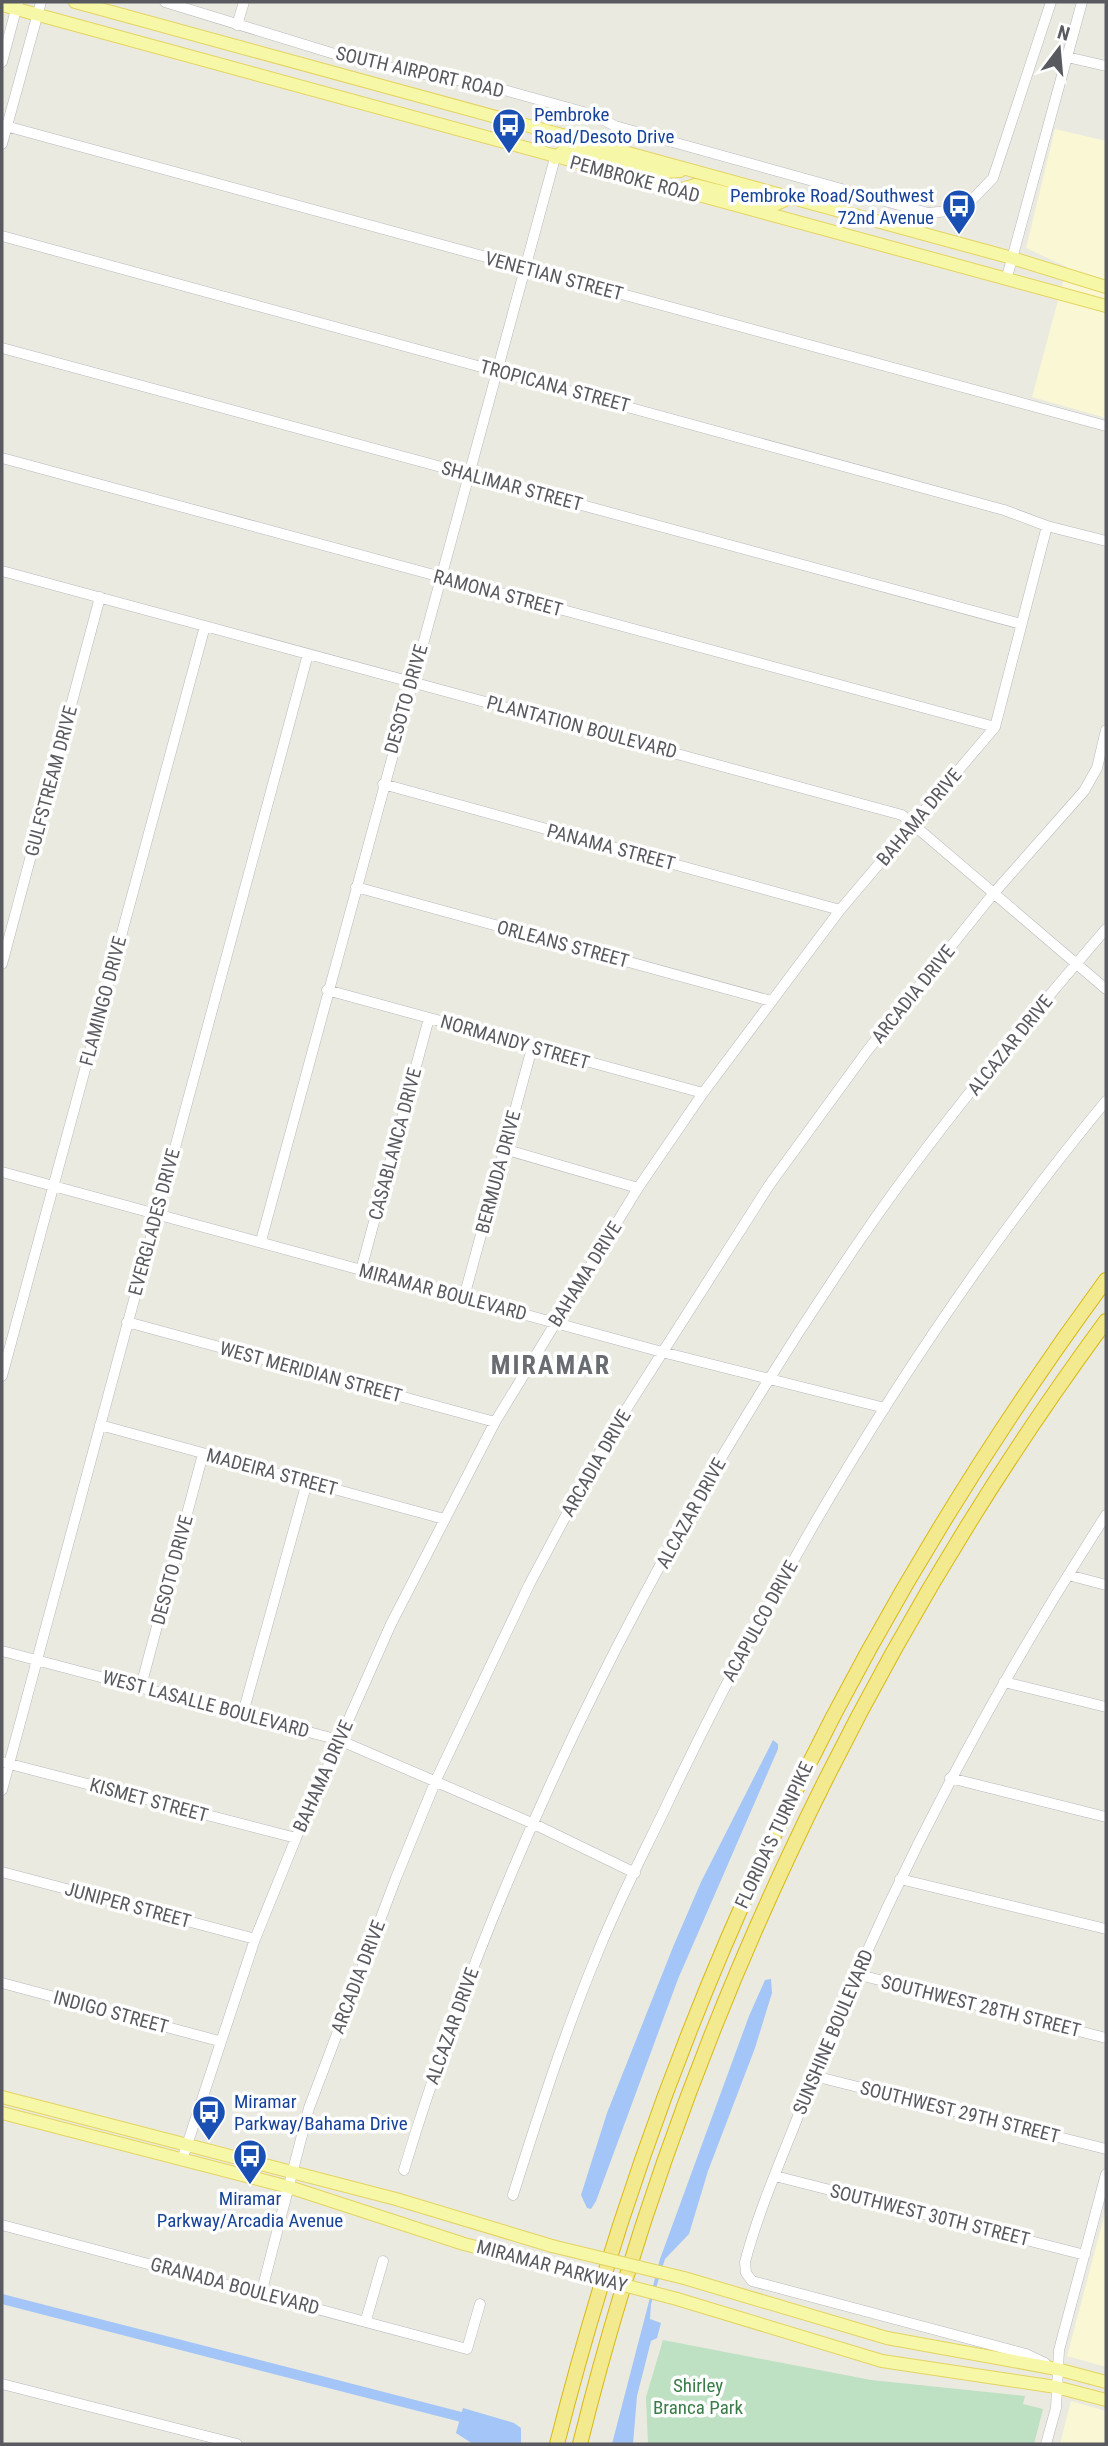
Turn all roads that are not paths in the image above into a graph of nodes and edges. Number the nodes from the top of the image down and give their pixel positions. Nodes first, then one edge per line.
1 (41, 2) edge
2 (75, 2) edge
3 (165, 2) edge
4 (244, 2) edge
5 (1051, 2) edge
6 (1082, 2) edge
7 (2, 5) edge
8 (17, 5) edge
9 (38, 15) junction
10 (237, 25) junction
11 (1067, 57) junction
12 (2, 62) edge
13 (1106, 66) edge
14 (4, 126) edge
15 (2, 144) edge
16 (555, 158) junction
17 (690, 171) junction
18 (679, 190) junction
19 (790, 198) junction
20 (2, 236) edge
21 (1012, 258) junction
22 (523, 268) junction
23 (1007, 277) junction
24 (1106, 287) edge
25 (1106, 306) edge
26 (2, 348) edge
27 (496, 370) junction
28 (1106, 426) edge
29 (2, 458) edge
30 (467, 474) junction
31 (1047, 526) junction
32 (1106, 541) edge
33 (2, 571) edge
34 (440, 578) junction
35 (100, 597) junction
36 (1021, 624) junction
37 (205, 626) junction
38 (308, 654) junction
39 (411, 681) junction
40 (995, 727) junction
41 (1106, 730) edge
42 (383, 784) junction
43 (914, 823) junction
44 (356, 887) junction
45 (993, 894) junction
46 (840, 910) junction
47 (1106, 929) edge
48 (2, 964) edge
49 (1076, 964) junction
50 (1106, 989) edge
51 (327, 990) junction
52 (771, 1002) junction
53 (429, 1018) junction
54 (532, 1048) junction
55 (703, 1093) junction
56 (1106, 1101) edge
57 (504, 1149) junction
58 (2, 1172) edge
59 (53, 1186) junction
60 (638, 1188) junction
61 (156, 1214) junction
62 (261, 1241) junction
63 (361, 1270) junction
64 (1106, 1280) edge
65 (464, 1297) junction
66 (1106, 1321) edge
67 (127, 1322) junction
68 (555, 1323) junction
69 (662, 1352) junction
70 (2, 1376) edge
71 (770, 1378) junction
72 (885, 1408) junction
73 (495, 1422) junction
74 (100, 1425) junction
75 (203, 1454) junction
76 (307, 1482) junction
77 (1106, 1516) edge
78 (444, 1519) junction
79 (1068, 1575) junction
80 (1106, 1585) edge
81 (2, 1651) edge
82 (37, 1660) junction
83 (1004, 1682) junction
84 (141, 1686) junction
85 (1106, 1707) edge
86 (243, 1713) junction
87 (339, 1740) junction
88 (5, 1763) edge
89 (950, 1778) junction
90 (436, 1780) junction
91 (2, 1790) edge
92 (1106, 1817) edge
93 (534, 1824) junction
94 (296, 1838) junction
95 (2, 1872) edge
96 (635, 1873) junction
97 (900, 1879) junction
98 (1106, 1929) edge
99 (255, 1939) junction
100 (856, 1974) junction
101 (2, 1983) edge
102 (1106, 2038) edge
103 (219, 2041) junction
104 (814, 2076) junction
105 (2, 2097) edge
106 (2, 2113) edge
107 (187, 2144) junction
108 (1106, 2149) edge
109 (183, 2160) junction
110 (404, 2170) dead end
111 (293, 2172) junction
112 (1106, 2174) edge
113 (775, 2176) junction
114 (289, 2188) junction
115 (513, 2195) dead end
116 (2, 2225) edge
117 (1085, 2255) junction
118 (383, 2261) dead end
119 (261, 2294) junction
120 (480, 2304) dead end
121 (366, 2320) junction
122 (1057, 2369) junction
123 (1106, 2382) edge
124 (2, 2384) edge
125 (1056, 2388) junction
126 (1106, 2400) edge
127 (237, 2444) edge
128 (557, 2444) edge
129 (580, 2444) edge
130 (1046, 2444) edge

1 - 9 street
2 - 17 main road, PEMBROKE ROAD
3 - 10 street, SOUTH AIRPORT ROAD
4 - 10 street
5 - 10 street, SOUTH AIRPORT ROAD
6 - 11 street
7 - 8 main road, PEMBROKE ROAD
8 - 9 main road, PEMBROKE ROAD
8 - 12 street
9 - 14 street
9 - 16 main road, PEMBROKE ROAD
11 - 13 street
11 - 21 street
14 - 15 street
14 - 22 street, VENETIAN STREET
16 - 17 main road
16 - 18 main road, PEMBROKE ROAD
16 - 22 street, DESOTO DRIVE
17 - 19 main road, PEMBROKE ROAD
18 - 19 main road
18 - 23 main road, PEMBROKE ROAD
19 - 21 main road, PEMBROKE ROAD
20 - 27 street, TROPICANA STREET
21 - 23 street
21 - 24 main road, PEMBROKE ROAD
22 - 27 street, DESOTO DRIVE
22 - 28 street, VENETIAN STREET
23 - 25 main road, PEMBROKE ROAD
26 - 30 street, SHALIMAR STREET
27 - 30 street, DESOTO DRIVE
27 - 31 street, TROPICANA STREET
29 - 34 street, RAMONA STREET
30 - 34 street, DESOTO DRIVE
30 - 36 street, SHALIMAR STREET
31 - 32 street, TROPICANA STREET
31 - 36 street, BAHAMA DRIVE
33 - 35 street, PLANTATION BOULEVARD
34 - 39 street, DESOTO DRIVE
34 - 40 street, RAMONA STREET
35 - 37 street, PLANTATION BOULEVARD
35 - 48 street, GULFSTREAM DRIVE
36 - 40 street, BAHAMA DRIVE
37 - 38 street, PLANTATION BOULEVARD
37 - 59 street, FLAMINGO DRIVE
38 - 39 street, PLANTATION BOULEVARD
38 - 61 street, EVERGLADES DRIVE
39 - 42 street, DESOTO DRIVE
39 - 43 street, PLANTATION BOULEVARD
40 - 43 street, BAHAMA DRIVE
41 - 45 street, ARCADIA DRIVE
42 - 44 street, DESOTO DRIVE
42 - 46 street, PANAMA STREET
43 - 45 street, PLANTATION BOULEVARD
43 - 46 street, BAHAMA DRIVE
44 - 51 street, DESOTO DRIVE
44 - 52 street, ORLEANS STREET
45 - 49 street, PLANTATION BOULEVARD
45 - 69 street, ARCADIA DRIVE
46 - 52 street, BAHAMA DRIVE
47 - 49 street, ALCAZAR DRIVE
49 - 50 street, PLANTATION BOULEVARD
49 - 71 street, ALCAZAR DRIVE
51 - 53 street, NORMANDY STREET
51 - 62 street, DESOTO DRIVE
52 - 55 street, BAHAMA DRIVE
53 - 54 street, NORMANDY STREET
53 - 63 street, CASABLANCA DRIVE
54 - 55 street, NORMANDY STREET
54 - 57 street, BERMUDA DRIVE
55 - 60 street, BAHAMA DRIVE
56 - 72 street, ACAPULCO DRIVE
57 - 60 street
57 - 65 street, BERMUDA DRIVE
58 - 59 street, MIRAMAR BOULEVARD
59 - 61 street, MIRAMAR BOULEVARD
59 - 70 street, FLAMINGO DRIVE
60 - 68 street, BAHAMA DRIVE
61 - 62 street, MIRAMAR BOULEVARD
61 - 67 street, EVERGLADES DRIVE
62 - 63 street, MIRAMAR BOULEVARD
63 - 65 street, MIRAMAR BOULEVARD
64 - 128 highway, FLORIDA'S TURNPIKE
65 - 68 street, MIRAMAR BOULEVARD
66 - 129 highway, FLORIDA'S TURNPIKE
67 - 73 street, WEST MERIDIAN STREET
67 - 74 street, EVERGLADES DRIVE
68 - 69 street, MIRAMAR BOULEVARD
68 - 73 street, BAHAMA DRIVE
69 - 71 street, MIRAMAR BOULEVARD
69 - 90 street, ARCADIA DRIVE
71 - 72 street, MIRAMAR BOULEVARD
71 - 93 street, ALCAZAR DRIVE
72 - 96 street, ACAPULCO DRIVE
73 - 78 street, BAHAMA DRIVE
74 - 75 street, MADEIRA STREET
74 - 82 street, EVERGLADES DRIVE
75 - 76 street, MADEIRA STREET
75 - 84 street, DESOTO DRIVE
76 - 78 street, MADEIRA STREET
76 - 86 street
77 - 79 street, SUNSHINE BOULEVARD
78 - 87 street, BAHAMA DRIVE
79 - 80 street
79 - 83 street, SUNSHINE BOULEVARD
81 - 82 street, WEST LASALLE BOULEVARD
82 - 84 street, WEST LASALLE BOULEVARD
82 - 88 street, EVERGLADES DRIVE
83 - 85 street
83 - 89 street, SUNSHINE BOULEVARD
84 - 86 street, WEST LASALLE BOULEVARD
86 - 87 street, WEST LASALLE BOULEVARD
87 - 90 street, WEST LASALLE BOULEVARD
87 - 94 street, BAHAMA DRIVE
88 - 91 street, EVERGLADES DRIVE
88 - 94 street, KISMET STREET
89 - 92 street
89 - 97 street, SUNSHINE BOULEVARD
90 - 93 street, WEST LASALLE BOULEVARD
90 - 111 street, ARCADIA DRIVE
93 - 96 street, WEST LASALLE BOULEVARD
93 - 110 street, ALCAZAR DRIVE
94 - 99 street, BAHAMA DRIVE
95 - 99 street, JUNIPER STREET
96 - 115 street, ACAPULCO DRIVE
97 - 98 street
97 - 100 street, SUNSHINE BOULEVARD
99 - 103 street, BAHAMA DRIVE
100 - 102 street, SOUTHWEST 28TH STREET
100 - 104 street, SUNSHINE BOULEVARD
101 - 103 street, INDIGO STREET
103 - 107 street, BAHAMA DRIVE
104 - 108 street, SOUTHWEST 29TH STREET
104 - 113 street, SUNSHINE BOULEVARD
105 - 107 main road, MIRAMAR PARKWAY
106 - 109 main road, MIRAMAR PARKWAY
107 - 109 street, BAHAMA DRIVE
107 - 111 main road, MIRAMAR PARKWAY
109 - 114 main road, MIRAMAR PARKWAY
111 - 114 street, ARCADIA DRIVE
111 - 122 main road, MIRAMAR PARKWAY, bridge
112 - 117 street
113 - 117 street, SOUTHWEST 30TH STREET
113 - 122 street, SUNSHINE BOULEVARD
114 - 119 street, ARCADIA DRIVE
114 - 125 main road, MIRAMAR PARKWAY, bridge
116 - 119 street, GRANADA BOULEVARD
117 - 122 street
118 - 121 street
119 - 121 street, GRANADA BOULEVARD
120 - 121 street, GRANADA BOULEVARD
122 - 123 main road, MIRAMAR PARKWAY
122 - 125 street
124 - 127 street
125 - 126 main road, MIRAMAR PARKWAY
125 - 130 street

